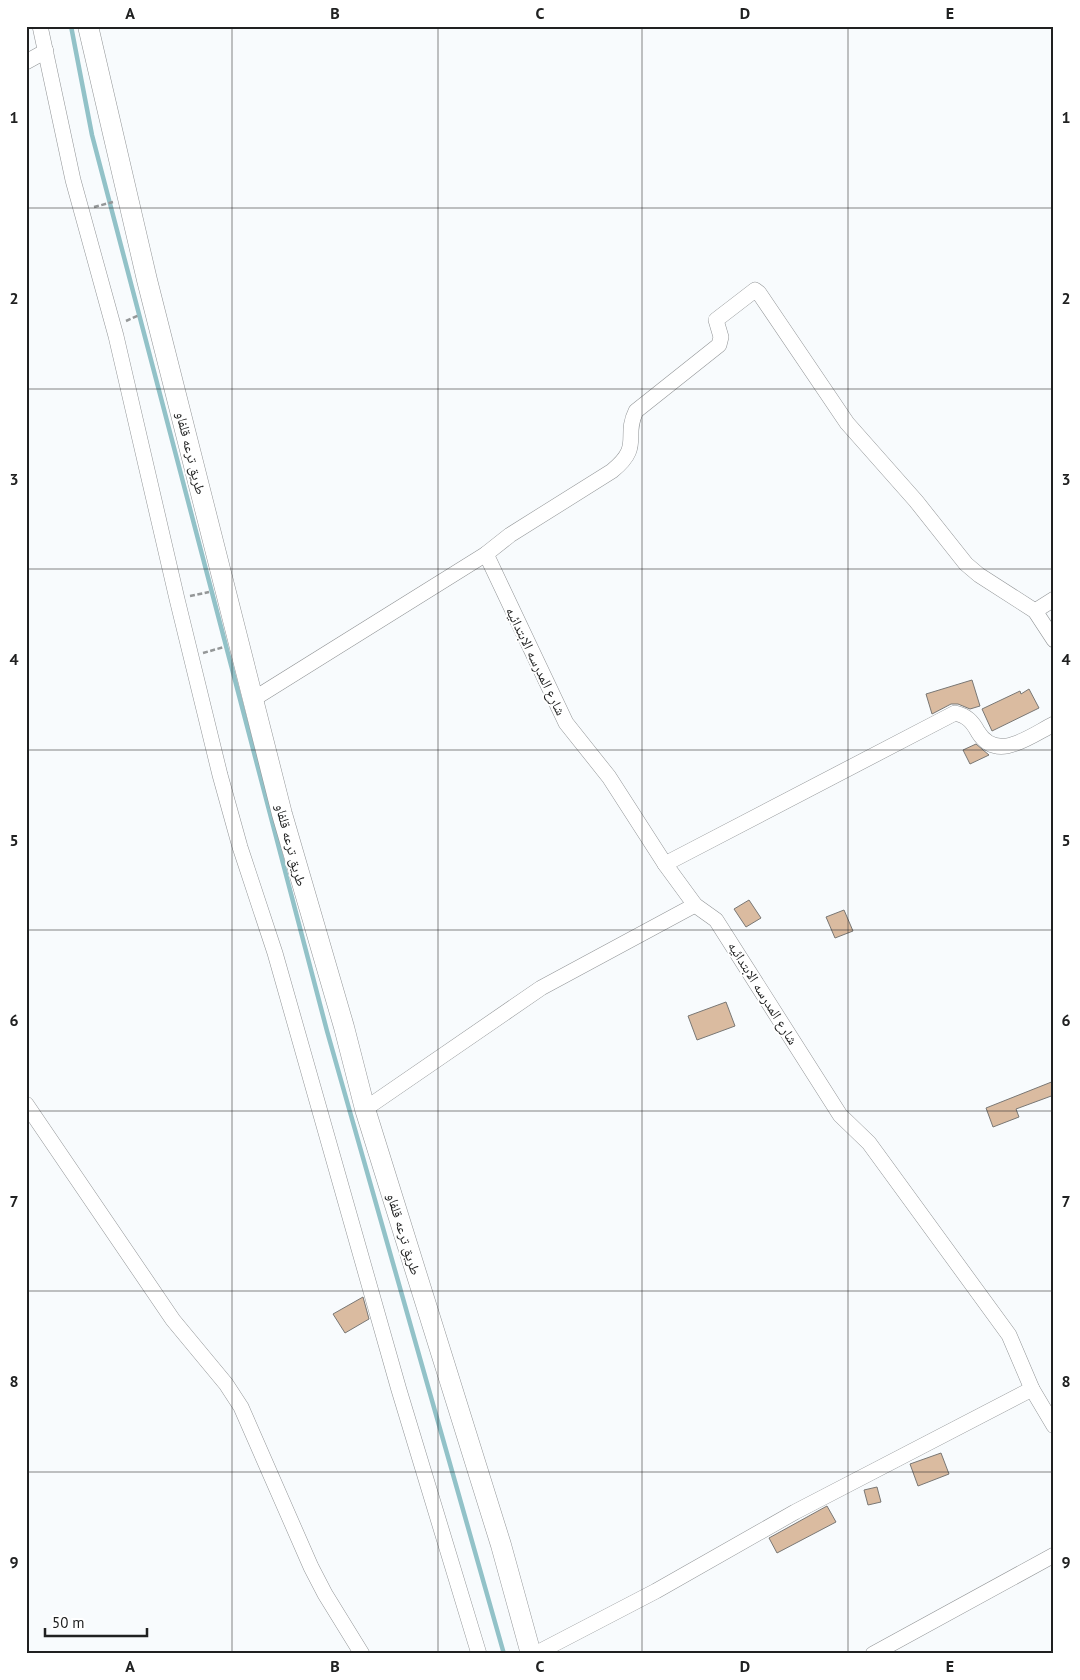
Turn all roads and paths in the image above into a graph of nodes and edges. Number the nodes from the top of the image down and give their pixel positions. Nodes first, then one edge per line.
1 (40, 26) edge
2 (88, 26) edge
3 (46, 51) junction
4 (26, 62) edge
5 (116, 202) dead end
6 (94, 207) dead end
7 (147, 312) dead end
8 (123, 322) dead end
9 (486, 554) junction
10 (215, 590) dead end
11 (190, 596) dead end
12 (1054, 599) edge
13 (1035, 611) junction
14 (1054, 640) edge
15 (231, 645) dead end
16 (206, 652) dead end
17 (252, 700) junction
18 (1054, 724) edge
19 (665, 864) junction
20 (695, 905) junction
21 (26, 1104) edge
22 (365, 1108) junction
23 (1032, 1389) junction
24 (1054, 1426) edge
25 (1054, 1555) edge
26 (362, 1654) edge
27 (479, 1654) edge
28 (533, 1654) edge
29 (872, 1654) edge

1 - 3 street
2 - 17 street, طريق ترعه قلفاو
3 - 4 street
3 - 27 street
5 - 6 path
7 - 8 path
9 - 13 street
9 - 17 street
9 - 19 street, شارع المدرسه الابتدائيه
10 - 11 path
12 - 13 street
13 - 14 street
15 - 16 path
17 - 22 street, طريق ترعه قلفاو
18 - 19 street
19 - 20 street, شارع المدرسه الابتدائيه
20 - 22 street
20 - 23 street, شارع المدرسه الابتدائيه
21 - 26 street
22 - 28 street, طريق ترعه قلفاو
23 - 24 street, شارع المدرسه الابتدائيه
23 - 28 street
25 - 29 street

